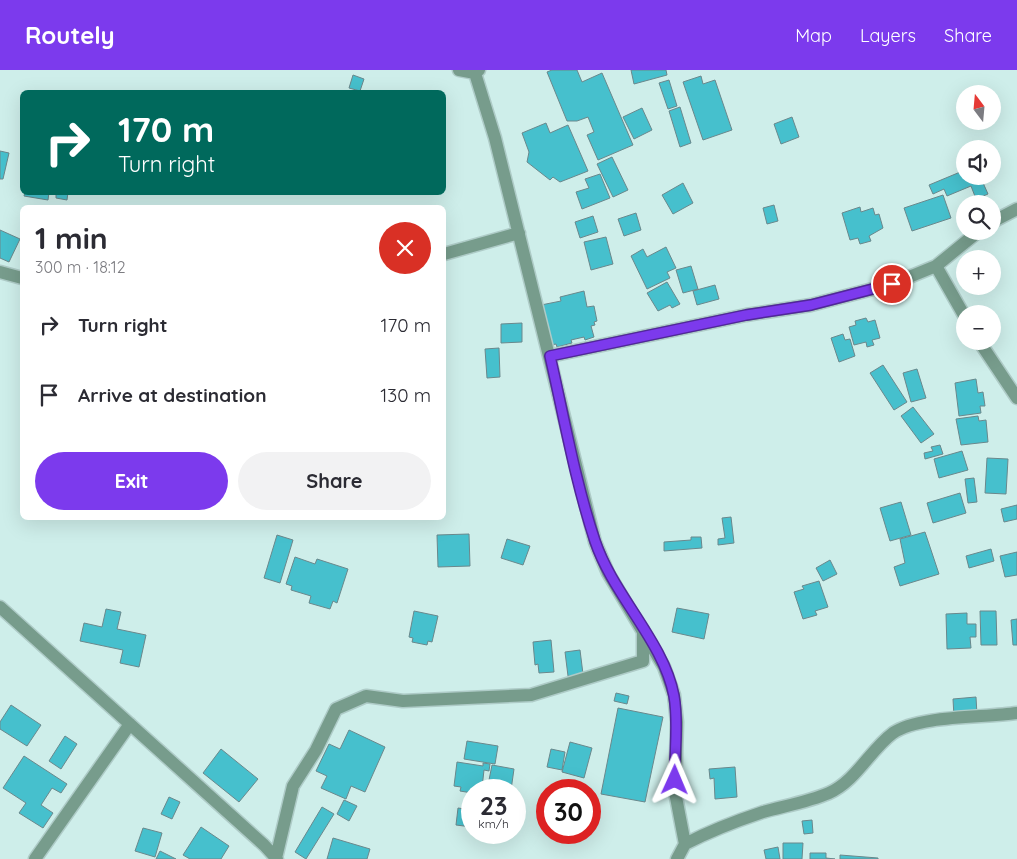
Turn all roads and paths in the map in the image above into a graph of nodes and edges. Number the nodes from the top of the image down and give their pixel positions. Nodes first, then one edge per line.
1 (459, 70) edge
2 (476, 71) edge
3 (1017, 209) edge
4 (1001, 217) edge
5 (519, 233) junction
6 (968, 240) edge
7 (446, 253) edge
8 (936, 266) junction
9 (0, 272) edge
10 (20, 277) edge
11 (958, 305) edge
12 (985, 350) edge
13 (550, 356) junction
14 (1017, 398) edge
15 (0, 608) edge
16 (643, 630) junction
17 (1017, 713) edge
18 (130, 724) junction
19 (685, 844) junction
20 (277, 858) edge
21 (35, 859) edge
22 (677, 859) edge

1 - 2 street
2 - 5 street
3 - 4 street
5 - 7 street
5 - 13 street
6 - 8 street
8 - 11 street
8 - 13 street
9 - 10 street
12 - 14 street
13 - 16 street
15 - 18 street
16 - 19 street
16 - 20 street
17 - 19 street
18 - 20 street
18 - 21 street
19 - 22 street

